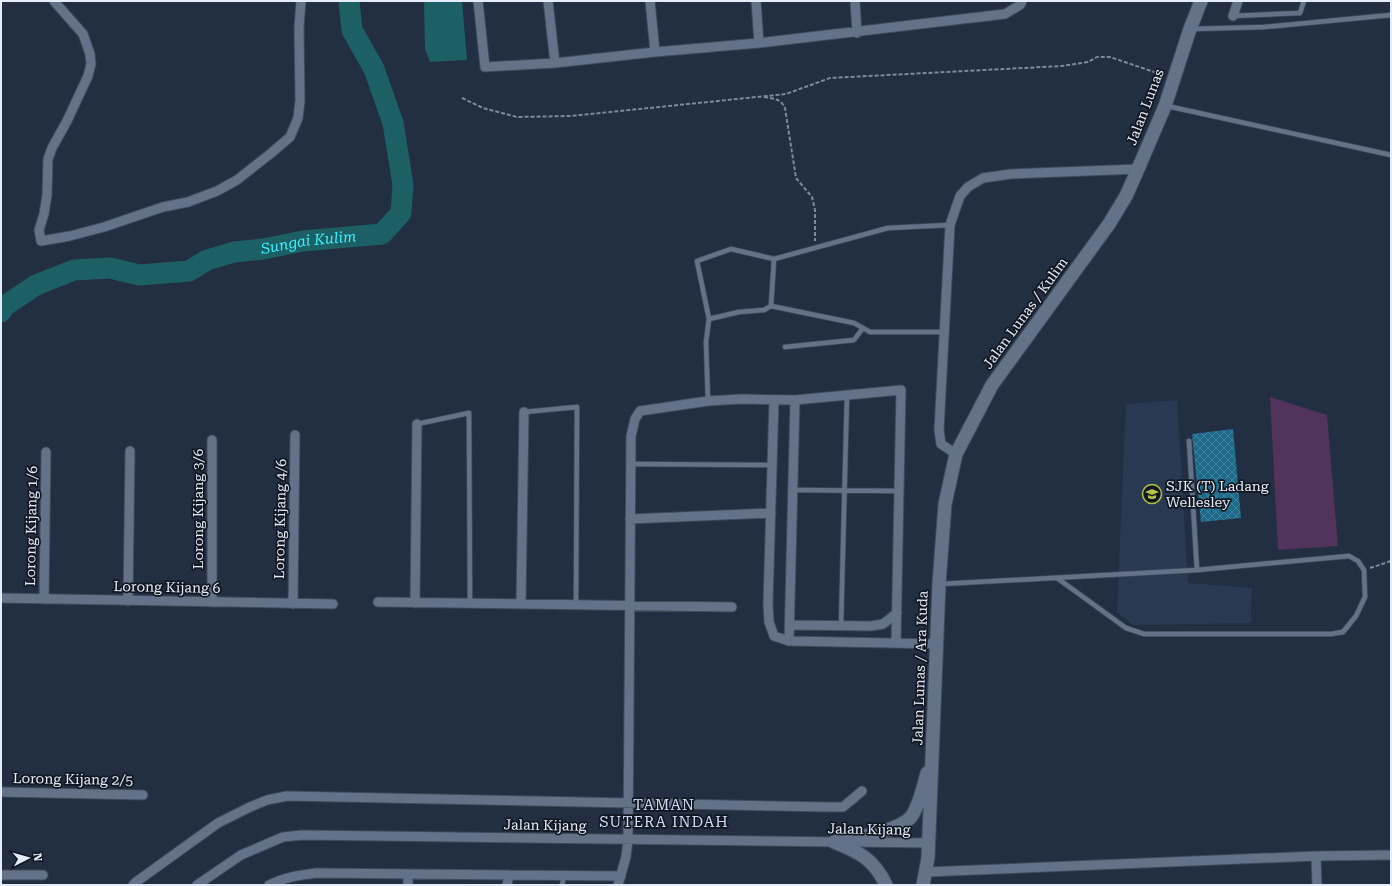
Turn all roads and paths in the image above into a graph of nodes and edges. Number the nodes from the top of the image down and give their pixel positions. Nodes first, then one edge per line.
1 (54, 1) edge
2 (301, 1) edge
3 (478, 1) edge
4 (548, 1) edge
5 (650, 1) edge
6 (756, 1) edge
7 (855, 1) edge
8 (1022, 1) edge
9 (1194, 1) edge
10 (1201, 1) edge
11 (1238, 1) edge
12 (1304, 1) edge
13 (1391, 15) edge
14 (1233, 16) joint
15 (1190, 29) junction
16 (857, 32) junction
17 (759, 43) junction
18 (655, 52) junction
19 (555, 63) junction
20 (1174, 79) junction
21 (761, 96) junction
22 (462, 98) dead end
23 (1165, 106) junction
24 (1391, 155) edge
25 (1138, 169) junction
26 (1126, 196) joint
27 (950, 225) junction
28 (815, 248) junction
29 (774, 259) junction
30 (771, 306) junction
31 (709, 319) junction
32 (863, 328) junction
33 (944, 332) junction
34 (785, 347) dead end
35 (847, 395) junction
36 (774, 400) junction
37 (795, 400) junction
38 (708, 401) junction
39 (524, 412) joint
40 (417, 424) joint
41 (295, 435) dead end
42 (212, 440) dead end
43 (1189, 441) dead end
44 (130, 451) dead end
45 (46, 452) dead end
46 (956, 454) junction
47 (631, 464) junction
48 (772, 465) junction
49 (793, 490) junction
50 (844, 491) junction
51 (899, 491) junction
52 (771, 513) junction
53 (630, 518) junction
54 (1391, 561) edge
55 (1197, 570) junction
56 (1364, 570) junction
57 (1057, 578) junction
58 (939, 584) junction
59 (1, 598) edge
60 (44, 599) junction
61 (128, 601) junction
62 (212, 602) junction
63 (378, 602) dead end
64 (415, 603) junction
65 (293, 604) junction
66 (333, 604) dead end
67 (470, 604) junction
68 (521, 604) junction
69 (576, 605) junction
70 (630, 606) junction
71 (732, 607) dead end
72 (897, 613) junction
73 (790, 625) junction
74 (841, 626) junction
75 (789, 641) junction
76 (896, 643) junction
77 (938, 644) junction
78 (933, 756) junction
79 (862, 791) dead end
80 (1, 792) edge
81 (143, 795) dead end
82 (628, 803) junction
83 (628, 840) junction
84 (834, 842) junction
85 (929, 843) junction
86 (1391, 855) edge
87 (1316, 856) junction
88 (926, 872) junction
89 (408, 874) junction
90 (1, 875) edge
91 (43, 875) dead end
92 (509, 875) junction
93 (564, 876) junction
94 (620, 880) edge
95 (133, 885) edge
96 (197, 885) edge
97 (269, 885) edge
98 (408, 885) edge
99 (507, 885) edge
100 (562, 885) edge
101 (886, 885) edge
102 (923, 885) edge
103 (1317, 885) edge

1 - 2 street
3 - 19 street
4 - 19 street
5 - 18 street
6 - 17 street
7 - 16 street
8 - 16 street
9 - 15 main road, Jalan Lunas
10 - 15 main road, Jalan Lunas
11 - 14 street
12 - 14 lane
13 - 15 lane
15 - 20 main road, Jalan Lunas
16 - 17 street
17 - 18 street
18 - 19 street
20 - 21 path
20 - 23 main road, Jalan Lunas
21 - 22 path
21 - 28 path
23 - 24 lane
23 - 25 main road, Jalan Lunas
25 - 26 main road, Jalan Lunas
25 - 27 street
26 - 46 main road, Jalan Lunas / Kulim
27 - 28 lane
27 - 33 street
28 - 29 lane
29 - 30 lane
29 - 31 lane
30 - 31 lane
30 - 32 lane
31 - 38 lane
32 - 33 lane
32 - 34 lane
33 - 46 street
35 - 37 street
35 - 50 lane
35 - 51 street
36 - 37 street
36 - 38 street
36 - 48 street
37 - 49 street
38 - 47 street
39 - 68 street
39 - 69 lane
40 - 64 street
40 - 67 lane
41 - 65 street, Lorong Kijang 4/6
42 - 62 street, Lorong Kijang 3/6
43 - 55 lane
44 - 61 street
45 - 60 street, Lorong Kijang 1/6
46 - 58 main road, Jalan Lunas / Ara Kuda
47 - 48 lane
47 - 53 street
48 - 52 street
49 - 50 lane
49 - 73 street
50 - 51 lane
50 - 74 lane
51 - 72 street
52 - 53 street
52 - 75 street
53 - 70 street
54 - 56 path
55 - 56 lane
55 - 57 lane
56 - 57 lane
57 - 58 lane
58 - 77 main road, Jalan Lunas / Ara Kuda
59 - 60 street, Lorong Kijang 6
60 - 61 street, Lorong Kijang 6
61 - 62 street, Lorong Kijang 6
62 - 65 street, Lorong Kijang 6
63 - 64 street
64 - 67 street
65 - 66 street, Lorong Kijang 6
67 - 68 street
68 - 69 street
69 - 70 street
70 - 71 street
70 - 82 street
72 - 74 street
72 - 76 street
73 - 74 street
73 - 75 street
75 - 76 street
76 - 77 street
77 - 78 main road, Jalan Lunas / Ara Kuda
78 - 84 main road
78 - 85 main road, Jalan Lunas / Ara Kuda
79 - 82 street
80 - 81 street, Lorong Kijang 2/5
82 - 83 street
82 - 95 street
83 - 84 street, Jalan Kijang
83 - 94 street
83 - 96 street, Jalan Kijang
84 - 85 street, Jalan Kijang
84 - 101 main road
85 - 88 main road, Jalan Lunas / Ara Kuda
86 - 87 street
87 - 88 street
87 - 103 street
88 - 102 main road, Jalan Lunas / Ara Kuda
89 - 92 street
89 - 97 street
89 - 98 street
90 - 91 street
92 - 93 street
92 - 99 street
93 - 94 street
93 - 100 lane

